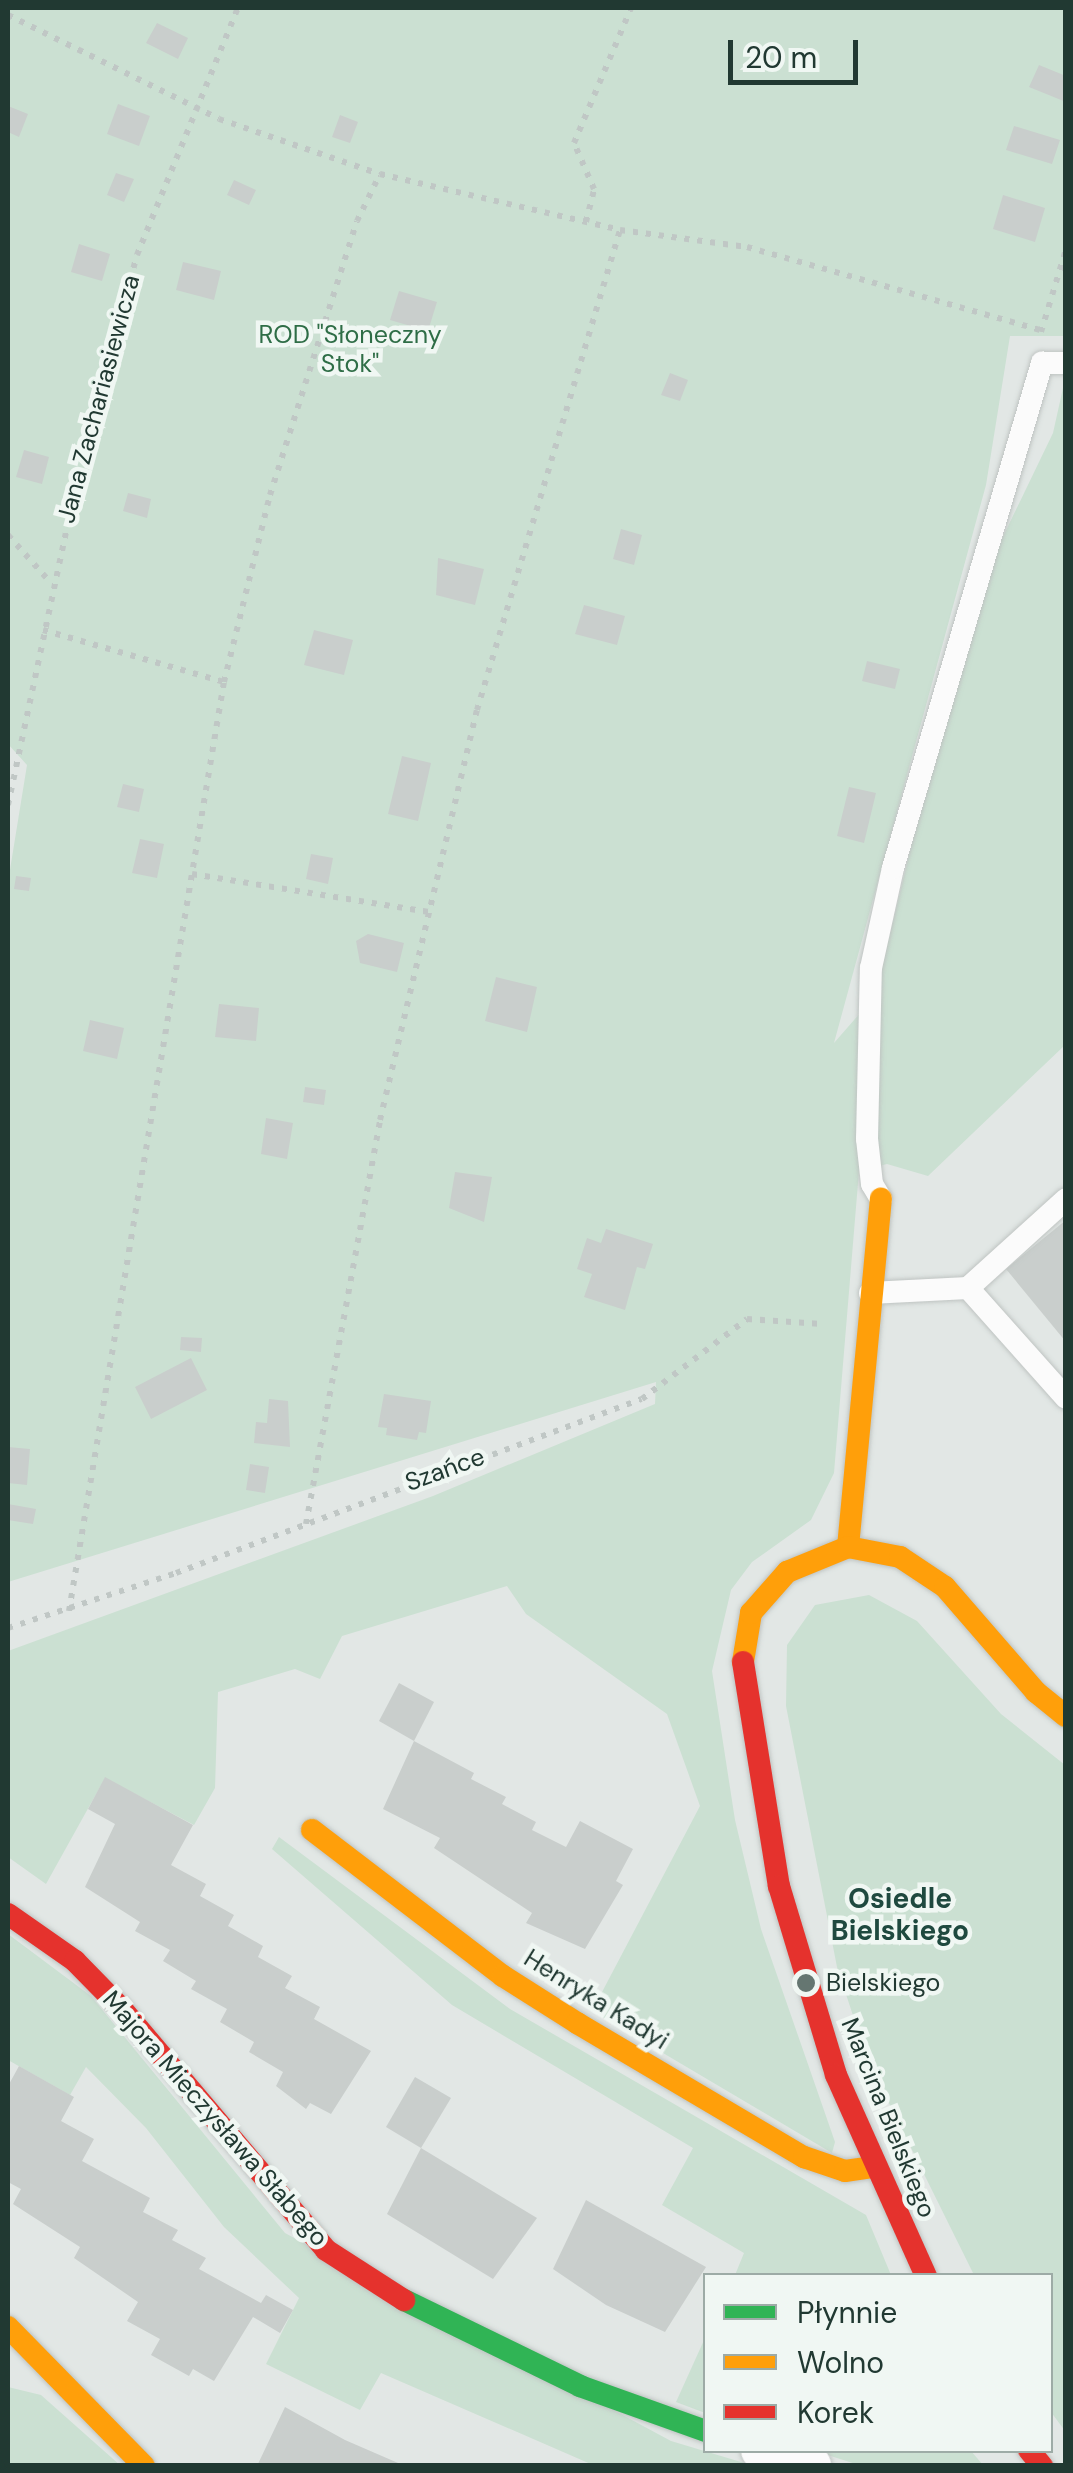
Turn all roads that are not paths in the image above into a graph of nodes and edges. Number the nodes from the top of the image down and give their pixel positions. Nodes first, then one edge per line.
1 (1054, 363) edge
2 (881, 1199) joint
3 (1066, 1199) edge
4 (968, 1288) junction
5 (870, 1293) junction
6 (1066, 1398) edge
7 (848, 1548) junction
8 (1066, 1716) edge
9 (312, 1830) dead end
10 (8, 1914) edge
11 (874, 2167) junction
12 (925, 2273) edge
13 (8, 2327) edge
14 (703, 2430) edge
15 (771, 2453) edge
16 (144, 2466) edge
17 (810, 2466) edge

1 - 2 lane
2 - 5 street
3 - 4 lane
4 - 5 lane
4 - 6 lane
5 - 7 street
7 - 8 street
7 - 11 street, Marcina Bielskiego
9 - 11 street, Henryka Kadyi
10 - 14 street, Majora Mieczysława Słabego
11 - 12 street, Marcina Bielskiego
13 - 16 street
15 - 17 street

